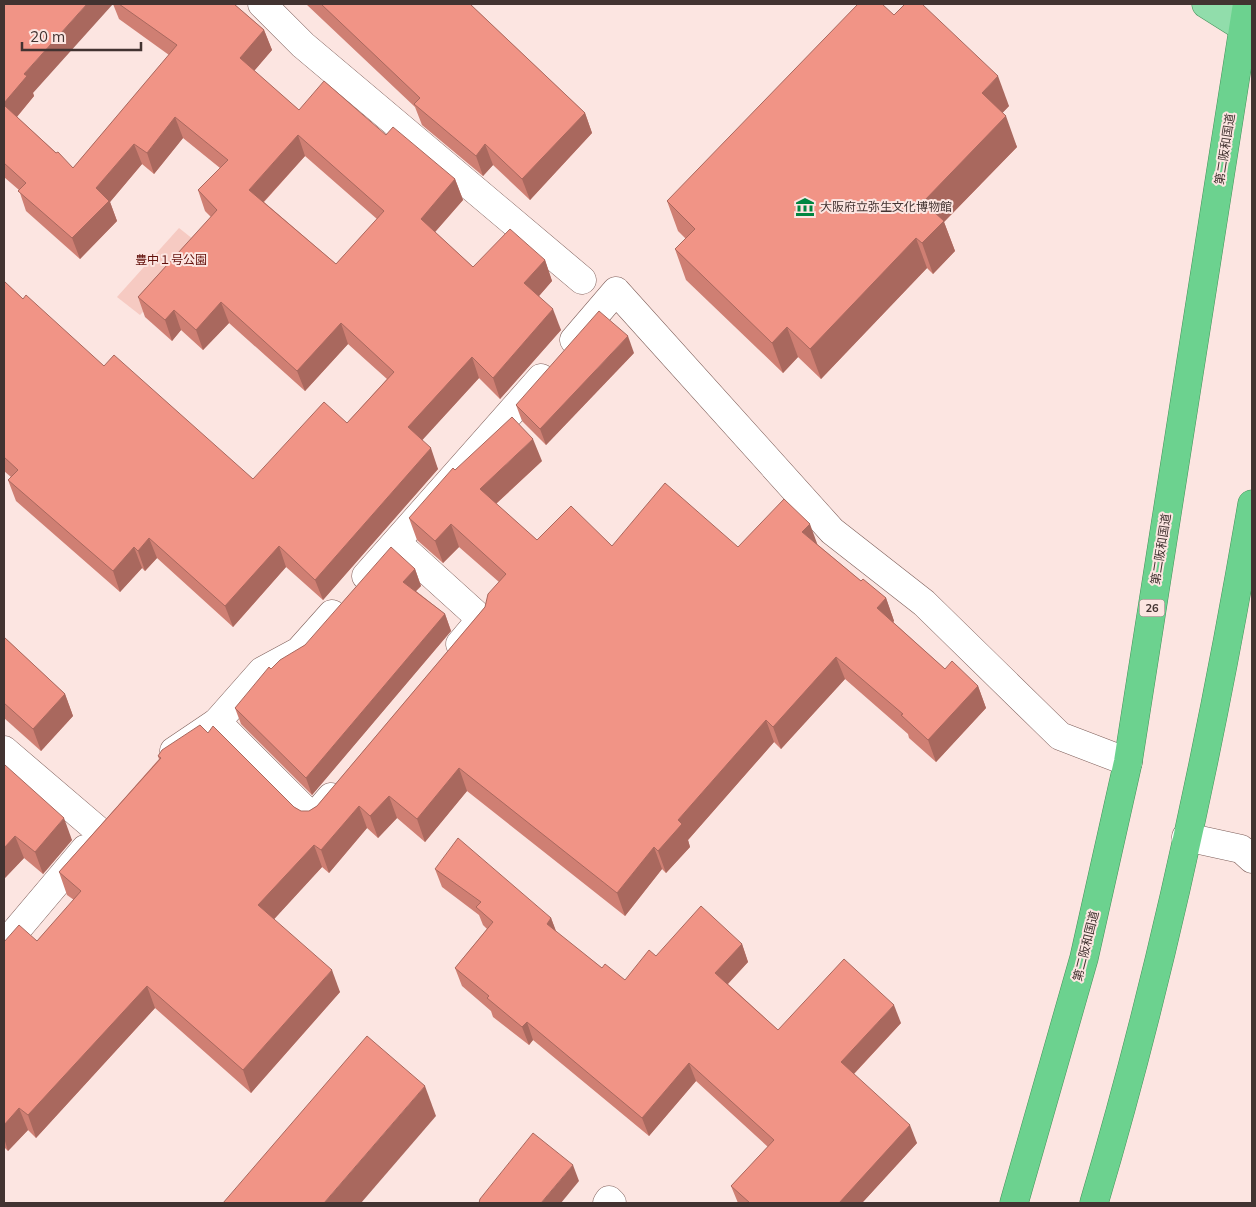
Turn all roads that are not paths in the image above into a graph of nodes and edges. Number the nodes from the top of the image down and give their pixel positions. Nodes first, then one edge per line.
1 (262, 4) edge
2 (1206, 4) edge
3 (1248, 22) edge
4 (582, 280) dead end
5 (1252, 504) edge
6 (396, 543) junction
7 (444, 663) edge
8 (217, 722) junction
9 (4, 750) edge
10 (1128, 762) junction
11 (154, 768) edge
12 (344, 781) edge
13 (118, 811) edge
14 (100, 832) junction
15 (1186, 838) junction
16 (1252, 859) edge
17 (5, 940) edge
18 (607, 1203) edge
19 (612, 1203) edge
20 (1014, 1203) edge
21 (1094, 1203) edge

1 - 4 street
2 - 3 main road
3 - 10 highway, 第二阪和国道 / 26
5 - 15 highway
6 - 7 street
6 - 8 street
6 - 10 street
8 - 11 street
8 - 12 street
9 - 14 street
10 - 20 highway, 第二阪和国道 / 26
13 - 14 street
14 - 17 street
15 - 16 street
15 - 21 highway
18 - 19 street

